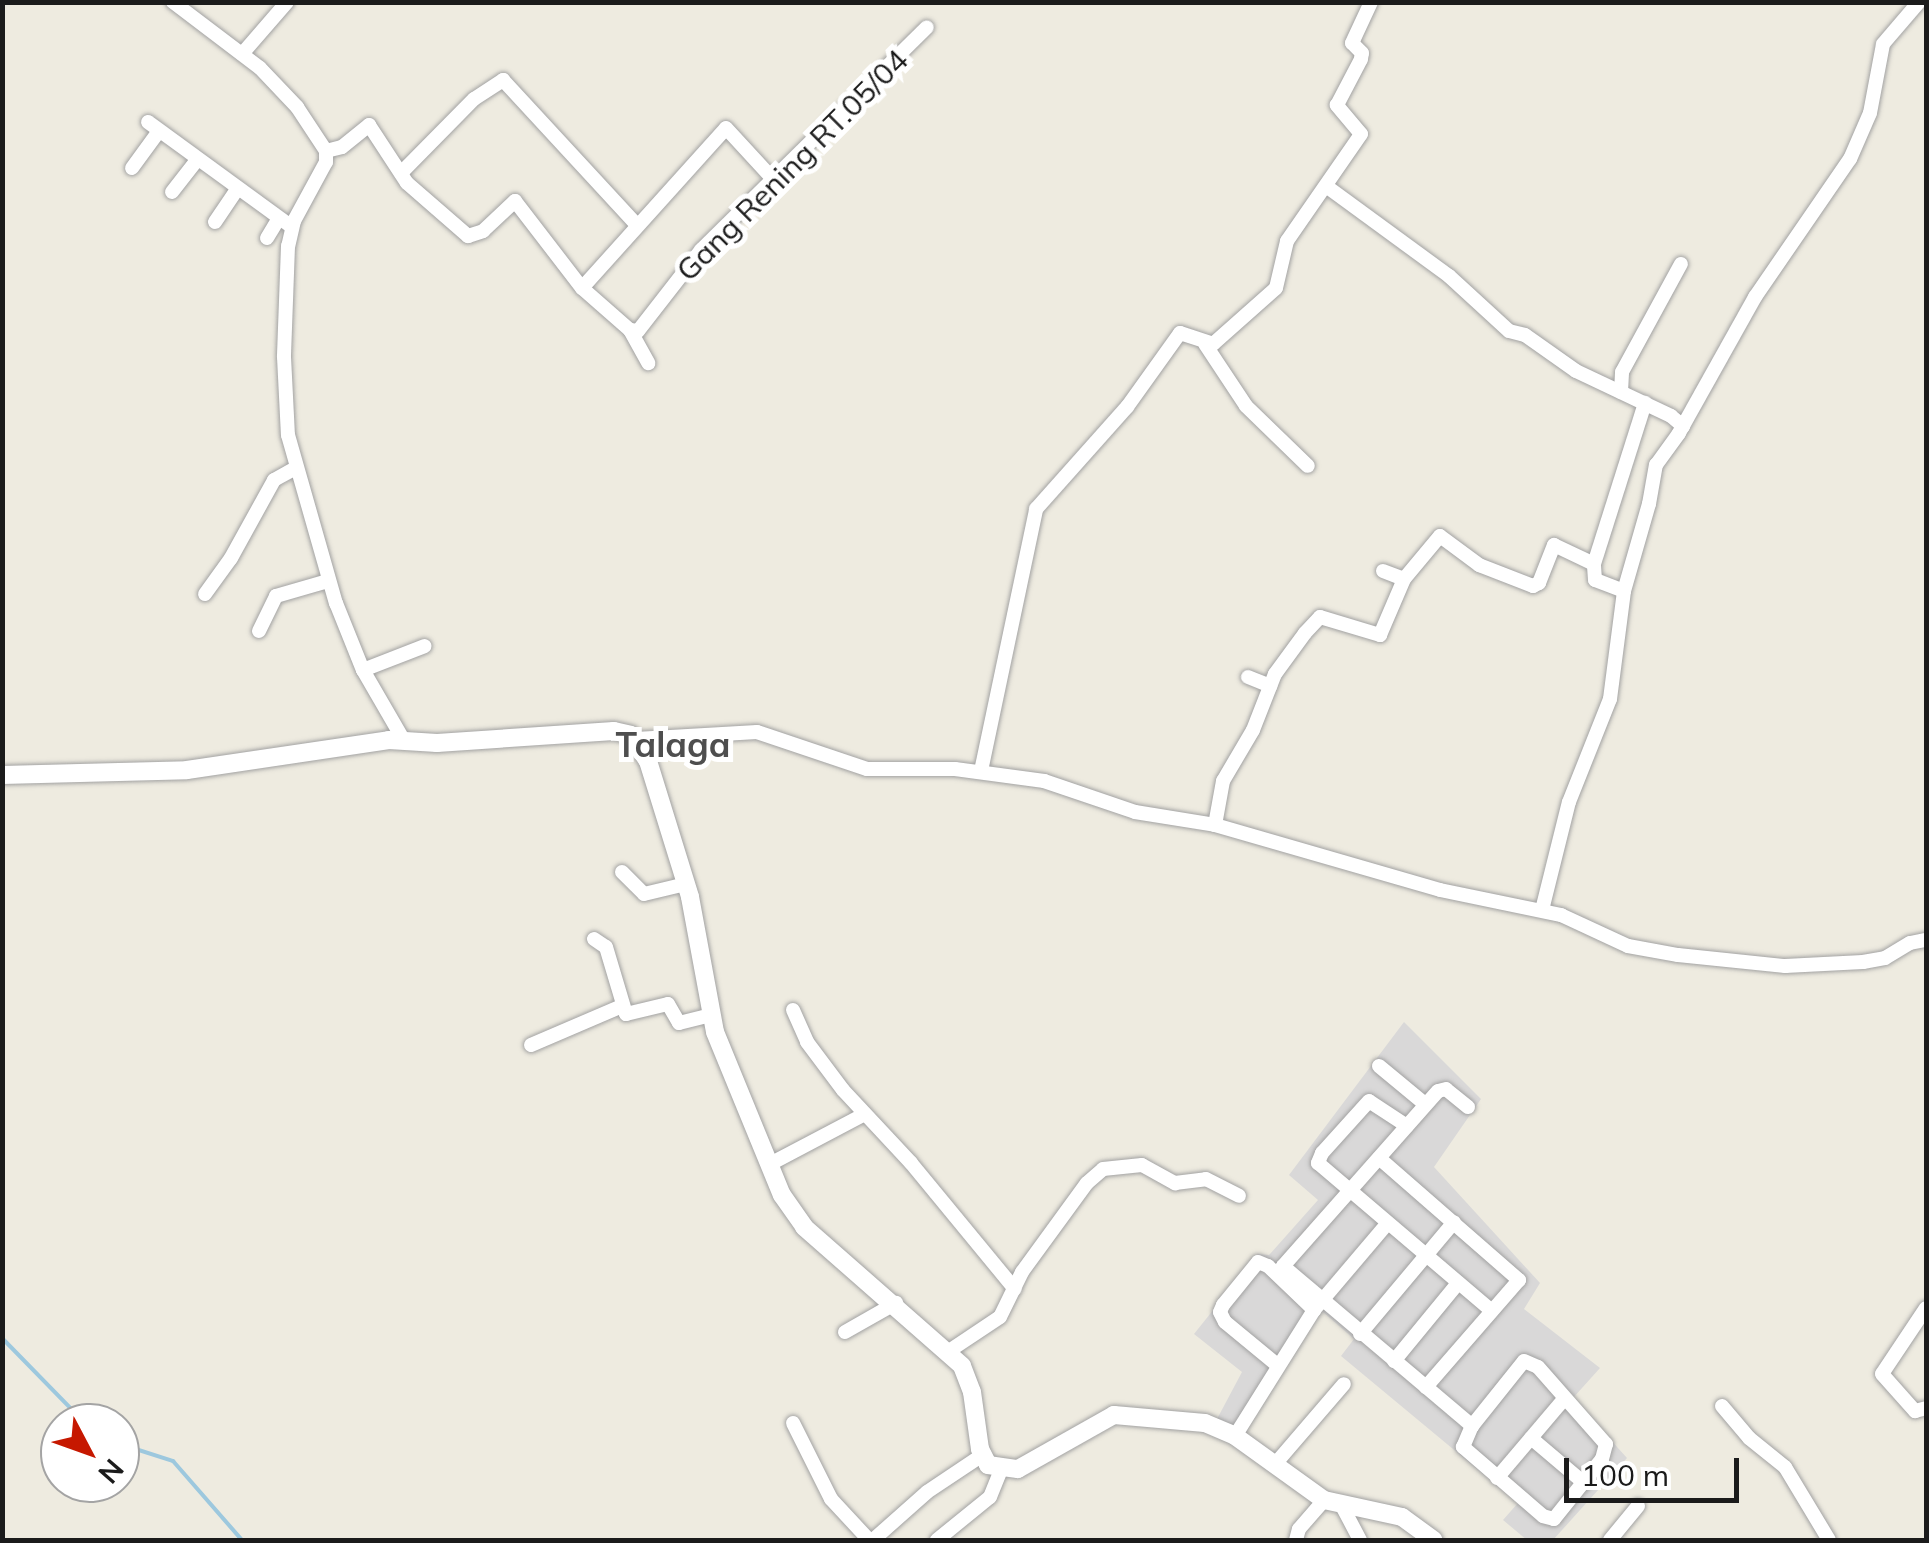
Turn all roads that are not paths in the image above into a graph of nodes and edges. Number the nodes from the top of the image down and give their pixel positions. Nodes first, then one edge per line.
1 (173, 2) edge
2 (287, 2) edge
3 (1370, 2) edge
4 (1918, 2) edge
5 (927, 27) dead end
6 (242, 54) junction
7 (326, 151) junction
8 (196, 161) junction
9 (132, 168) dead end
10 (400, 173) junction
11 (771, 177) junction
12 (1326, 186) junction
13 (237, 189) junction
14 (172, 192) dead end
15 (215, 222) dead end
16 (286, 223) junction
17 (636, 224) junction
18 (267, 238) dead end
19 (1682, 264) dead end
20 (582, 288) junction
21 (630, 330) junction
22 (1205, 344) junction
23 (648, 364) dead end
24 (1621, 392) junction
25 (1645, 403) junction
26 (1683, 426) junction
27 (1308, 466) dead end
28 (294, 468) junction
29 (1594, 564) junction
30 (1383, 570) dead end
31 (1404, 579) junction
32 (328, 581) junction
33 (1624, 590) junction
34 (204, 594) dead end
35 (259, 631) dead end
36 (426, 646) dead end
37 (363, 670) junction
38 (1248, 677) dead end
39 (1270, 686) junction
40 (636, 738) junction
41 (403, 739) junction
42 (981, 771) junction
43 (2, 775) edge
44 (1215, 825) junction
45 (622, 872) dead end
46 (686, 884) junction
47 (1542, 910) junction
48 (594, 938) dead end
49 (1926, 940) edge
50 (622, 1006) junction
51 (793, 1010) dead end
52 (711, 1015) junction
53 (531, 1045) dead end
54 (1379, 1066) dead end
55 (1425, 1104) junction
56 (1468, 1106) dead end
57 (865, 1114) junction
58 (1406, 1126) junction
59 (1379, 1158) junction
60 (770, 1164) junction
61 (1349, 1192) junction
62 (1238, 1196) dead end
63 (1454, 1222) junction
64 (1387, 1224) junction
65 (1426, 1254) junction
66 (1280, 1270) junction
67 (1458, 1282) junction
68 (1014, 1289) junction
69 (896, 1304) junction
70 (1317, 1306) junction
71 (1926, 1308) edge
72 (1492, 1312) junction
73 (846, 1332) dead end
74 (1360, 1334) junction
75 (950, 1351) junction
76 (1394, 1361) junction
77 (1276, 1364) junction
78 (1344, 1384) dead end
79 (1426, 1387) junction
80 (1564, 1399) junction
81 (1722, 1406) dead end
82 (1926, 1408) edge
83 (792, 1423) dead end
84 (1472, 1426) junction
85 (1236, 1436) junction
86 (1531, 1438) junction
87 (982, 1456) junction
88 (1276, 1462) junction
89 (1001, 1470) junction
90 (1497, 1478) junction
91 (1584, 1483) junction
92 (1332, 1502) junction
93 (1638, 1506) dead end
94 (871, 1540) edge
95 (937, 1540) edge
96 (1296, 1540) edge
97 (1360, 1540) edge
98 (1434, 1540) edge
99 (1610, 1540) edge
100 (1830, 1540) edge

1 - 6 street
2 - 6 street
3 - 12 street
4 - 26 street
5 - 11 street, Gang Rening RT.05/04
6 - 7 street
7 - 10 street
7 - 16 street
8 - 9 street
8 - 13 street
8 - 14 street
10 - 17 street
10 - 20 street
11 - 17 street
11 - 21 street, Gang Rening RT.05/04
12 - 22 street
12 - 24 street
13 - 15 street
13 - 16 street
16 - 18 street
16 - 28 street
17 - 20 street
19 - 24 street
20 - 21 street
21 - 23 street
22 - 27 street
22 - 42 street
24 - 25 street
25 - 26 street
25 - 29 street
26 - 33 street
28 - 32 street
28 - 34 street
29 - 31 street
29 - 33 street
30 - 31 street
31 - 39 street
32 - 35 street
32 - 37 street
33 - 47 street
36 - 37 street
37 - 41 street
38 - 39 street
39 - 44 street
40 - 41 street
40 - 42 street
40 - 46 street
41 - 43 street
42 - 44 street
44 - 47 street
45 - 46 street
46 - 52 street
47 - 49 street
48 - 50 street
50 - 52 street
50 - 53 street
51 - 57 street
52 - 60 street
54 - 55 street
55 - 56 street
55 - 58 street
57 - 60 street
57 - 68 street
58 - 59 street
58 - 61 street
59 - 61 street
59 - 63 street
60 - 69 street
61 - 64 street
61 - 66 street
62 - 68 street
63 - 65 street
63 - 72 street
64 - 65 street
64 - 70 street
65 - 67 street
65 - 74 street
66 - 70 street
66 - 77 street
67 - 72 street
67 - 76 street
68 - 75 street
69 - 73 street
69 - 75 street
70 - 74 street
70 - 77 street
71 - 82 street
72 - 79 street
74 - 76 street
75 - 87 street
76 - 79 street
77 - 85 street
78 - 88 street
79 - 84 street
80 - 84 street
80 - 86 street
80 - 91 street
81 - 100 street
83 - 94 street
84 - 90 street
85 - 88 street
85 - 89 street
86 - 90 street
86 - 91 street
87 - 89 street
87 - 94 street
88 - 92 street
89 - 95 street
90 - 91 street
92 - 96 street
92 - 97 street
92 - 98 street
93 - 99 street

